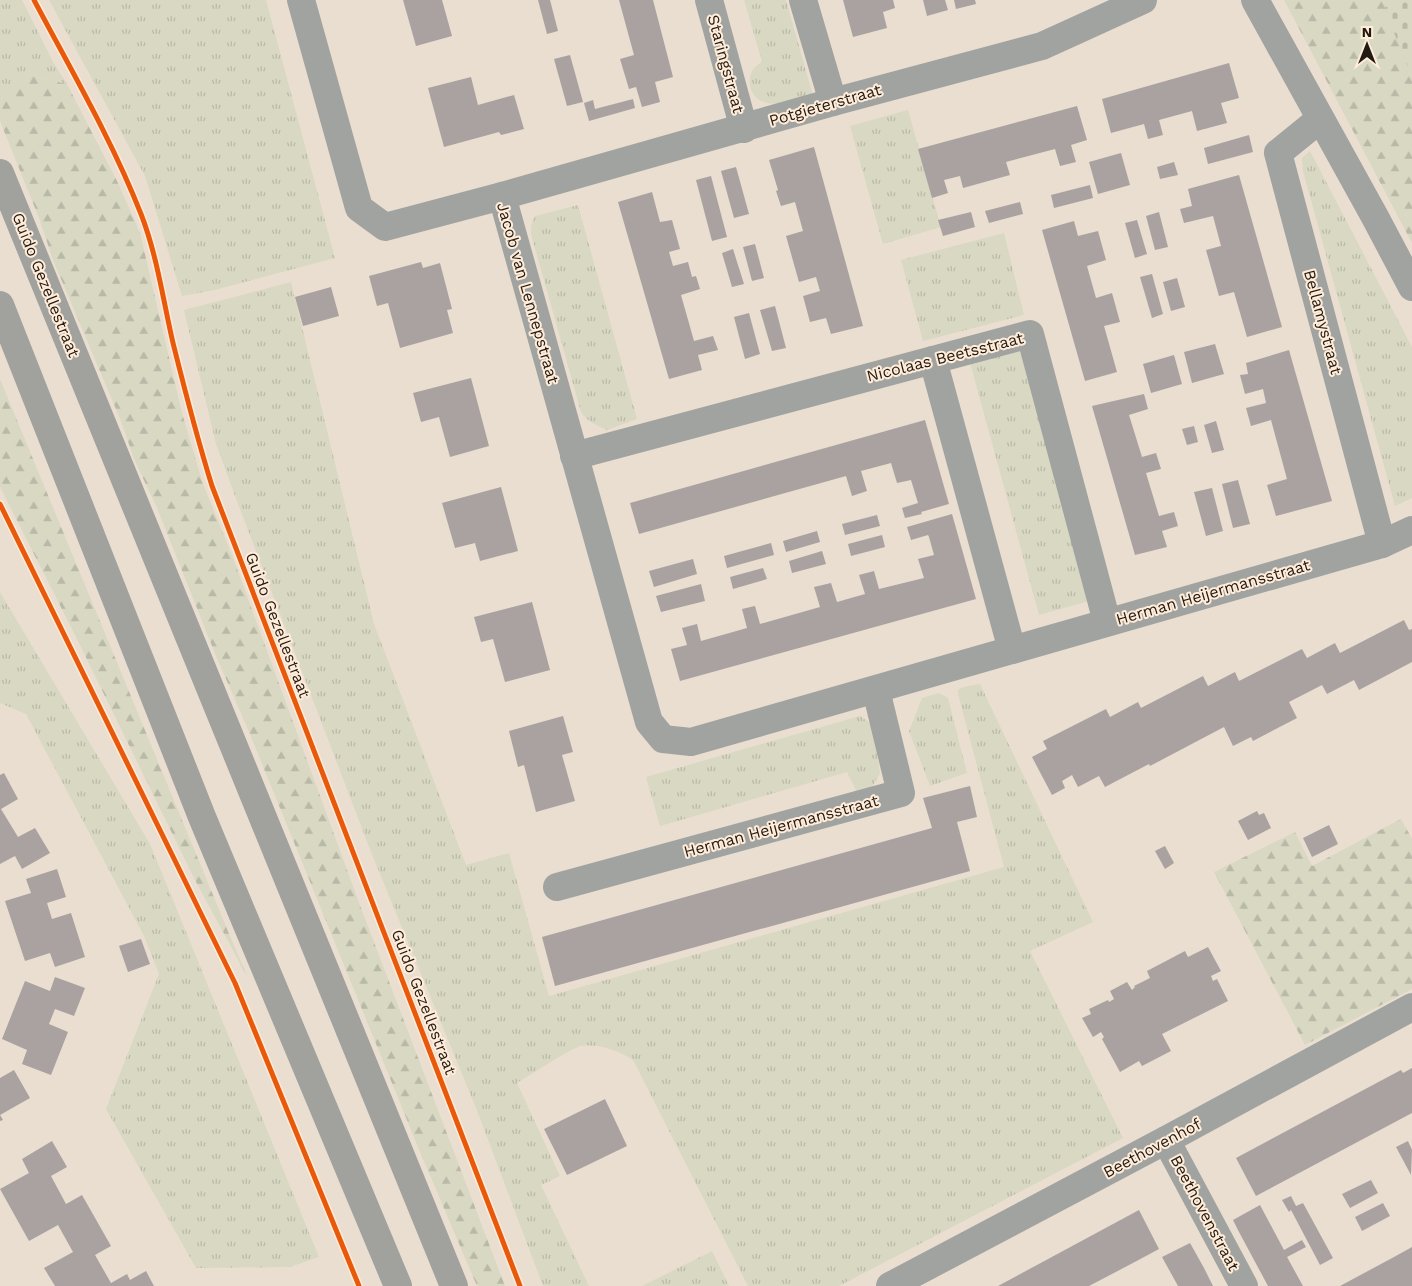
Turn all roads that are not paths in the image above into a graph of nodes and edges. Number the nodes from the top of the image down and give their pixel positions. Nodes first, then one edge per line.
1 (300, 0) edge
2 (709, 0) edge
3 (803, 0) edge
4 (1143, 0) edge
5 (1255, 0) edge
6 (833, 102) junction
7 (1320, 119) junction
8 (744, 129) junction
9 (0, 173) edge
10 (502, 196) junction
11 (1412, 287) edge
12 (0, 305) edge
13 (933, 360) junction
14 (574, 456) junction
15 (1412, 530) edge
16 (1382, 544) junction
17 (1107, 622) junction
18 (1012, 650) junction
19 (876, 690) junction
20 (663, 739) joint
21 (557, 887) dead end
22 (1412, 1007) edge
23 (1166, 1140) junction
24 (398, 1286) edge
25 (454, 1286) edge
26 (890, 1286) edge
27 (1244, 1286) edge

1 - 10 street, Jacob van Lennepstraat
2 - 8 street, Staringstraat
3 - 6 street
4 - 6 street, Potgieterstraat
5 - 7 street
6 - 8 street, Potgieterstraat
7 - 11 street
7 - 16 street, Bellamystraat
8 - 10 street, Potgieterstraat
9 - 25 main road, Guido Gezellestraat
10 - 14 street, Jacob van Lennepstraat
12 - 24 main road
13 - 14 street, Nicolaas Beetsstraat
13 - 17 street, Nicolaas Beetsstraat
13 - 18 street
14 - 20 street, Jacob van Lennepstraat
15 - 16 street, Herman Heijermansstraat
16 - 17 street, Herman Heijermansstraat
17 - 18 street, Herman Heijermansstraat
18 - 19 street, Herman Heijermansstraat
19 - 20 street, Herman Heijermansstraat
19 - 21 street, Herman Heijermansstraat
22 - 23 street, Beethovenhof
23 - 26 street, Beethovenhof
23 - 27 street, Beethovenstraat

